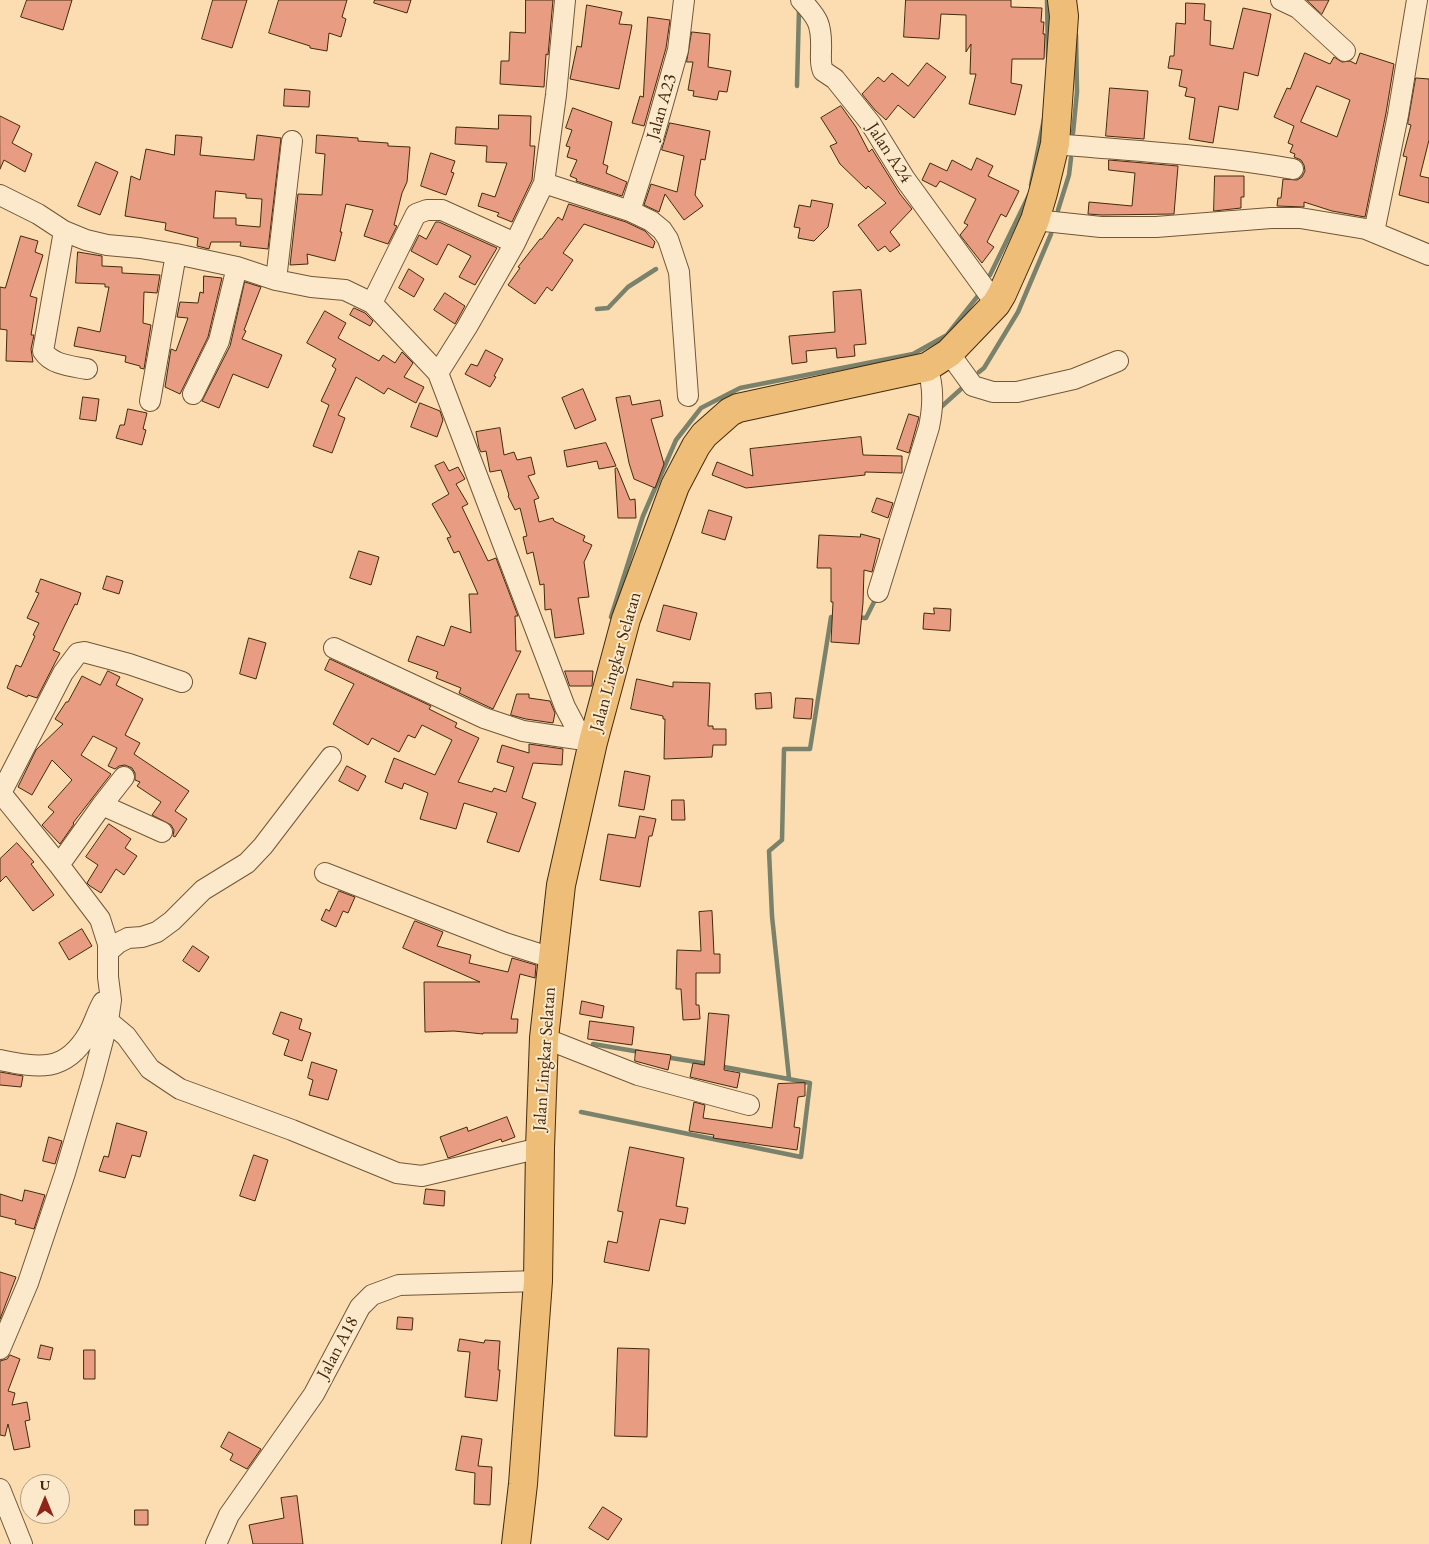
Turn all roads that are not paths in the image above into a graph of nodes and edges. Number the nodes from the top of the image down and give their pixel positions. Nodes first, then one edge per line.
1 (566, 0) edge
2 (684, 0) edge
3 (800, 0) edge
4 (1062, 0) edge
5 (1281, 0) edge
6 (1418, 0) edge
7 (1345, 51) dead end
8 (292, 141) dead end
9 (1055, 144) junction
10 (1293, 170) dead end
11 (544, 183) junction
12 (0, 196) edge
13 (630, 211) junction
14 (1034, 220) junction
15 (64, 231) junction
16 (1374, 232) junction
17 (516, 243) junction
18 (176, 254) junction
19 (1429, 255) edge
20 (237, 267) junction
21 (276, 280) junction
22 (372, 303) junction
23 (996, 304) junction
24 (938, 360) junction
25 (1118, 361) dead end
26 (87, 369) dead end
27 (438, 372) junction
28 (193, 394) dead end
29 (688, 396) dead end
30 (150, 401) dead end
31 (878, 592) dead end
32 (334, 648) dead end
33 (182, 682) dead end
34 (587, 740) junction
35 (331, 757) dead end
36 (124, 777) dead end
37 (1, 793) edge
38 (102, 805) junction
39 (162, 832) dead end
40 (59, 865) junction
41 (324, 872) dead end
42 (108, 951) junction
43 (552, 958) junction
44 (110, 992) junction
45 (108, 1021) junction
46 (544, 1038) junction
47 (0, 1060) edge
48 (749, 1105) dead end
49 (540, 1148) junction
50 (538, 1281) junction
51 (0, 1349) edge
52 (0, 1490) edge
53 (22, 1544) edge
54 (216, 1544) edge
55 (516, 1544) edge

1 - 11 street
2 - 13 street, Jalan A23
3 - 23 street, Jalan A24
4 - 9 highway
5 - 7 street
6 - 16 street
8 - 21 street
9 - 10 street
9 - 14 highway
11 - 13 street
11 - 17 street
12 - 15 street
13 - 29 street
14 - 16 street
14 - 23 highway
15 - 18 street
15 - 26 street
16 - 19 street
17 - 22 street
17 - 27 street
18 - 20 street
18 - 30 street
20 - 21 street
20 - 28 street
21 - 22 street
22 - 27 street
23 - 24 highway
24 - 25 street
24 - 31 street
24 - 34 highway, Jalan Lingkar Selatan
27 - 34 street
32 - 34 street
33 - 37 street
34 - 43 highway, Jalan Lingkar Selatan
35 - 42 street
36 - 38 street
37 - 40 street
38 - 39 street
38 - 40 street
40 - 42 street
41 - 43 street
42 - 44 street
43 - 46 highway, Jalan Lingkar Selatan
44 - 45 street
44 - 47 street
45 - 49 street
45 - 51 street
46 - 48 street
46 - 49 highway, Jalan Lingkar Selatan
49 - 50 highway, Jalan Lingkar Selatan
50 - 54 street, Jalan A18
50 - 55 highway, Jalan Lingkar Selatan
52 - 53 street

